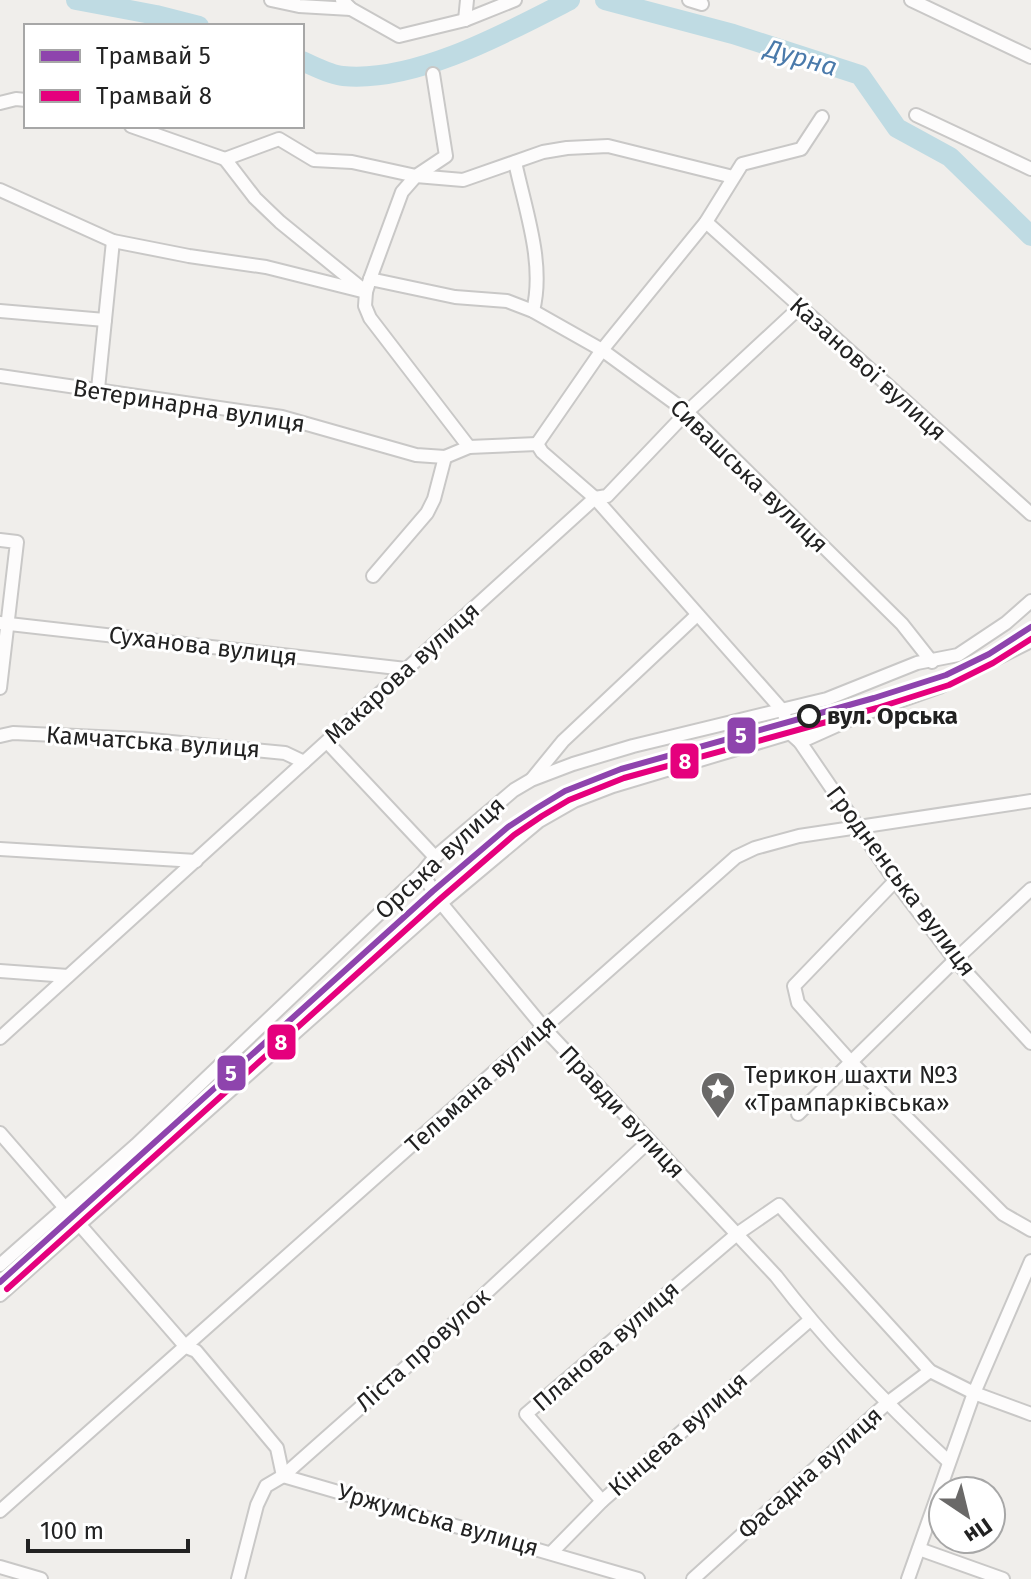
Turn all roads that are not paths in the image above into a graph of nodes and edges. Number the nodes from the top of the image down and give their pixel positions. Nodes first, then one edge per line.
1 (271, 0) edge
2 (467, 0) edge
3 (515, 0) edge
4 (911, 0) edge
5 (346, 5) edge
6 (465, 20) junction
7 (1031, 57) edge
8 (433, 74) dead end
9 (24, 100) edge
10 (0, 103) edge
11 (916, 115) dead end
12 (822, 117) dead end
13 (137, 128) edge
14 (225, 159) junction
15 (515, 162) junction
16 (1031, 169) edge
17 (416, 176) junction
18 (733, 177) junction
19 (0, 190) edge
20 (706, 222) junction
21 (113, 241) junction
22 (368, 286) junction
23 (799, 308) junction
24 (0, 311) edge
25 (533, 311) junction
26 (105, 320) junction
27 (602, 350) junction
28 (0, 376) edge
29 (98, 389) junction
30 (687, 412) junction
31 (537, 444) junction
32 (469, 447) junction
33 (445, 457) junction
34 (595, 498) junction
35 (1031, 514) edge
36 (0, 540) edge
37 (373, 576) dead end
38 (1031, 601) edge
39 (697, 615) junction
40 (4, 623) edge
41 (1031, 641) edge
42 (932, 662) junction
43 (406, 669) junction
44 (0, 688) edge
45 (783, 711) junction
46 (0, 736) edge
47 (795, 738) junction
48 (327, 742) junction
49 (304, 762) junction
50 (531, 780) junction
51 (1030, 802) edge
52 (856, 826) junction
53 (0, 849) edge
54 (435, 857) junction
55 (196, 861) junction
56 (422, 873) junction
57 (895, 881) junction
58 (1031, 889) edge
59 (441, 903) junction
60 (955, 960) junction
61 (0, 971) edge
62 (68, 976) junction
63 (544, 1028) junction
64 (0, 1038) edge
65 (1031, 1043) edge
66 (851, 1062) junction
67 (798, 1114) dead end
68 (0, 1133) edge
69 (648, 1142) junction
70 (65, 1205) junction
71 (79, 1223) junction
72 (1031, 1230) edge
73 (737, 1234) junction
74 (1031, 1261) edge
75 (0, 1265) edge
76 (0, 1295) edge
77 (810, 1320) junction
78 (186, 1347) junction
79 (930, 1371) junction
80 (974, 1393) junction
81 (886, 1404) junction
82 (1031, 1414) edge
83 (948, 1461) junction
84 (283, 1476) junction
85 (602, 1501) junction
86 (0, 1511) edge
87 (919, 1549) junction
88 (551, 1553) junction
89 (0, 1567) edge
90 (41, 1579) edge
91 (238, 1579) edge
92 (638, 1579) edge
93 (693, 1579) edge
94 (908, 1579) edge
95 (1003, 1579) edge

1 - 5 street
2 - 6 street
3 - 6 street
4 - 7 street
5 - 6 street
8 - 17 street
9 - 10 street
11 - 16 street
12 - 18 street
13 - 14 street
14 - 17 street
14 - 22 street, Сивашська вулиця
15 - 17 street
15 - 18 street
15 - 25 street
17 - 22 street
18 - 20 street
19 - 21 street, Сивашська вулиця
20 - 23 street, Казанової вулиця
20 - 27 street
21 - 22 street, Сивашська вулиця
21 - 26 street
22 - 25 street, Сивашська вулиця
22 - 32 street
23 - 30 street, Макарова вулиця
23 - 35 street, Казанової вулиця
24 - 26 street
25 - 27 street, Сивашська вулиця
26 - 29 street
27 - 30 street, Сивашська вулиця
27 - 31 street
28 - 29 street, Ветеринарна вулиця
29 - 33 street, Ветеринарна вулиця
30 - 34 street, Макарова вулиця
30 - 42 street, Сивашська вулиця
31 - 32 street, Ветеринарна вулиця
31 - 34 street
32 - 33 street, Ветеринарна вулиця
33 - 37 street
34 - 39 street
34 - 43 street, Макарова вулиця
36 - 40 street
38 - 42 street, Орська вулиця
39 - 45 street
39 - 50 street, Орська вулиця
40 - 43 street, Суханова вулиця
40 - 44 street
41 - 47 street
42 - 45 street, Орська вулиця
43 - 48 street, Макарова вулиця
45 - 47 street, Гродненська вулиця
45 - 50 street, Орська вулиця
46 - 49 street, Камчатська вулиця
47 - 52 street, Гродненська вулиця
47 - 59 street
48 - 49 street, Макарова вулиця
48 - 54 street
49 - 55 street, Макарова вулиця
50 - 54 street, Орська вулиця
51 - 52 street, Тельмана вулиця
52 - 57 street, Гродненська вулиця
52 - 63 street, Тельмана вулиця
53 - 55 street
54 - 56 street, Орська вулиця
55 - 62 street, Макарова вулиця
56 - 59 street, Правди вулиця
56 - 70 street, Орська вулиця
57 - 60 street, Гродненська вулиця
57 - 66 street
58 - 60 street
59 - 63 street, Правди вулиця
59 - 71 street
60 - 65 street, Гродненська вулиця
60 - 66 street
61 - 62 street
62 - 64 street, Макарова вулиця
63 - 69 street, Правди вулиця
63 - 78 street, Тельмана вулиця
66 - 67 street
66 - 72 street
68 - 70 street
69 - 73 street, Правди вулиця
69 - 84 street, Ліста провулок
70 - 71 street
70 - 75 street, Орська вулиця
71 - 76 street
71 - 78 street
73 - 77 street, Правди вулиця
73 - 79 street
73 - 85 street, Планова вулиця
74 - 80 street
77 - 81 street, Правди вулиця
77 - 85 street, Кінцева вулиця
78 - 84 street
78 - 86 street, Тельмана вулиця
79 - 80 street
79 - 81 street, Фасадна вулиця
80 - 82 street
80 - 83 street
81 - 83 street, Правди вулиця
81 - 93 street, Фасадна вулиця
83 - 87 street
84 - 88 street, Уржумська вулиця
84 - 91 street, Ліста провулок
85 - 88 street, Кінцева вулиця
87 - 94 street
87 - 95 street
88 - 92 street, Уржумська вулиця
89 - 90 street

